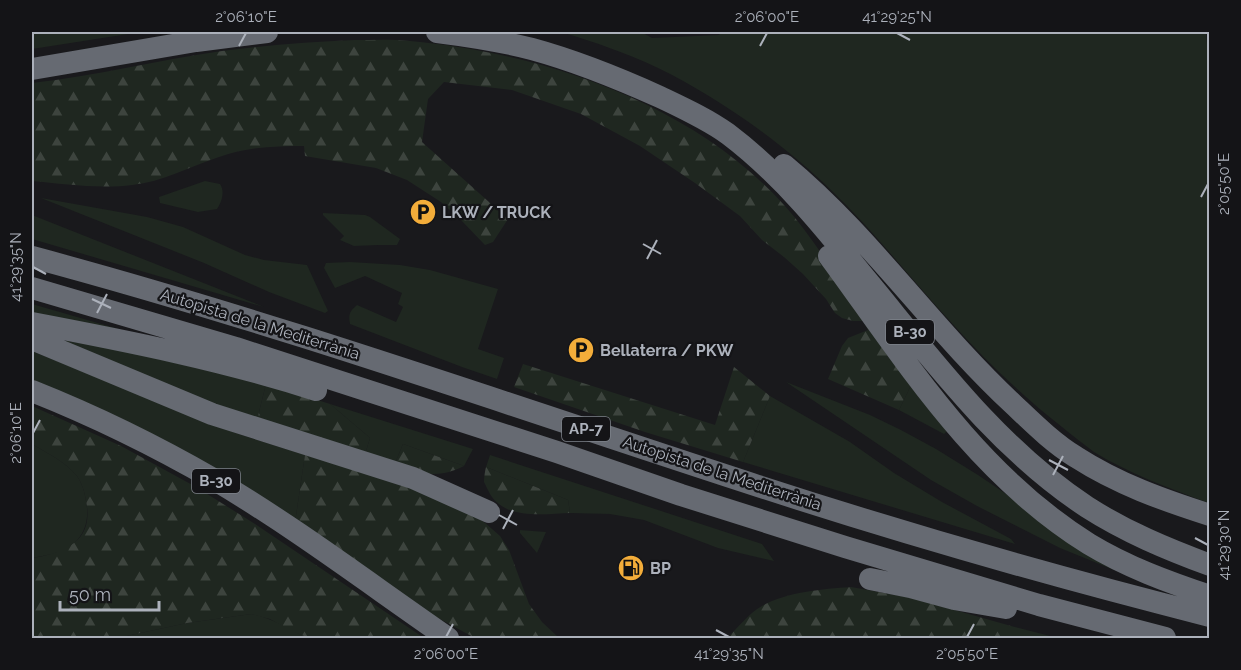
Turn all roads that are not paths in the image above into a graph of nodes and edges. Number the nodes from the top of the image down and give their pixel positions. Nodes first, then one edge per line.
1 (267, 32) edge
2 (437, 32) edge
3 (532, 49) junction
4 (32, 69) edge
5 (624, 81) junction
6 (32, 257) edge
7 (32, 288) edge
8 (32, 323) edge
9 (32, 339) edge
10 (32, 391) edge
11 (681, 495) junction
12 (489, 512) dead end
13 (1209, 515) edge
14 (1209, 565) edge
15 (870, 579) dead end
16 (387, 596) junction
17 (1209, 596) edge
18 (1209, 615) edge
19 (1135, 631) junction
20 (448, 639) edge
21 (461, 639) edge
22 (1165, 639) edge

1 - 4 highway
2 - 3 highway, B-30
3 - 5 highway, B-30
3 - 13 highway
5 - 14 highway, B-30
5 - 17 highway
6 - 18 highway, Autopista de la Mediterrània / AP-7
7 - 11 highway, Autopista de la Mediterrània / AP-7
8 - 11 highway
9 - 12 highway
10 - 16 highway, B-30
11 - 19 highway, Autopista de la Mediterrània / AP-7
15 - 19 highway
16 - 20 highway
16 - 21 highway, B-30
19 - 22 highway, Autopista de la Mediterrània / AP-7

